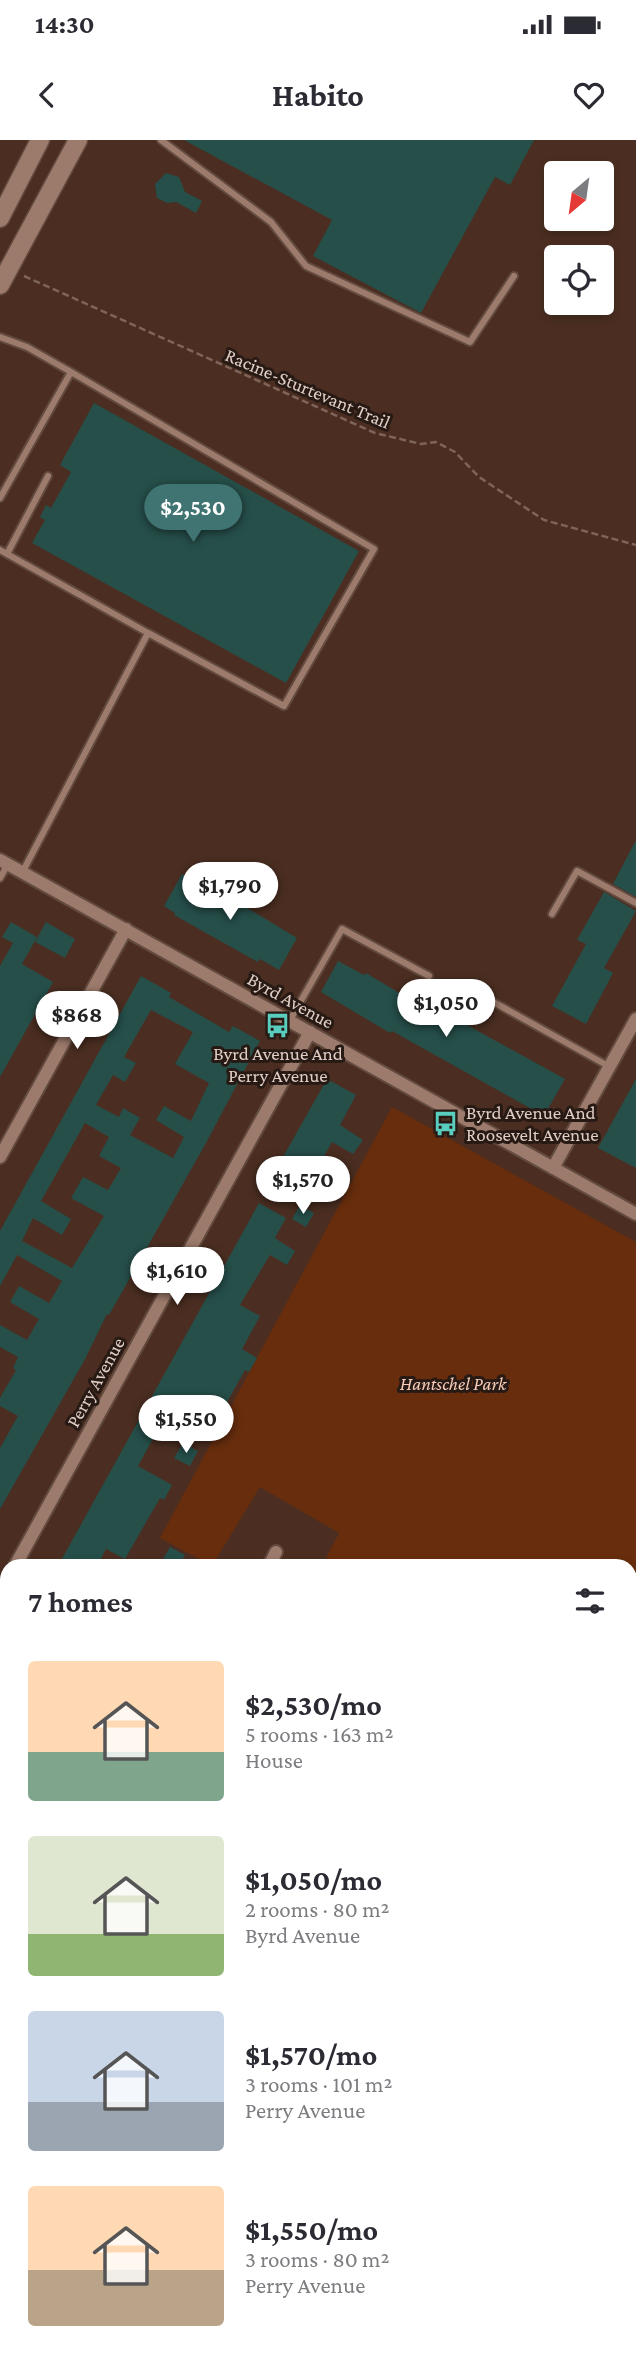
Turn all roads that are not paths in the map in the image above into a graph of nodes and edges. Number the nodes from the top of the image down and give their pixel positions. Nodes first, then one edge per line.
1 (40, 140) edge
2 (78, 140) edge
3 (161, 140) edge
4 (0, 218) edge
5 (514, 276) dead end
6 (4, 278) edge
7 (0, 337) edge
8 (71, 372) junction
9 (48, 476) dead end
10 (0, 498) edge
11 (0, 550) edge
12 (7, 554) junction
13 (148, 633) junction
14 (4, 862) edge
15 (22, 873) junction
16 (0, 878) edge
17 (636, 904) edge
18 (552, 914) dead end
19 (126, 929) junction
20 (429, 976) dead end
21 (470, 989) dead end
22 (636, 1019) edge
23 (289, 1021) junction
24 (310, 1032) junction
25 (610, 1066) junction
26 (0, 1157) edge
27 (553, 1168) junction
28 (636, 1214) edge
29 (276, 1552) dead end
30 (19, 1559) edge
31 (272, 1559) edge

1 - 4 street
2 - 6 street
3 - 5 lane
7 - 8 lane
8 - 10 lane
8 - 13 lane
9 - 12 lane
11 - 12 lane
12 - 13 lane
13 - 15 lane
14 - 15 street, Byrd Avenue
14 - 16 lane
15 - 19 street, Byrd Avenue
17 - 18 lane
19 - 23 street, Byrd Avenue
19 - 26 street
20 - 23 lane
21 - 25 lane
22 - 25 street
23 - 24 street, Byrd Avenue
24 - 27 street, Byrd Avenue
24 - 30 street, Perry Avenue
25 - 27 street
27 - 28 street, Byrd Avenue
29 - 31 street

